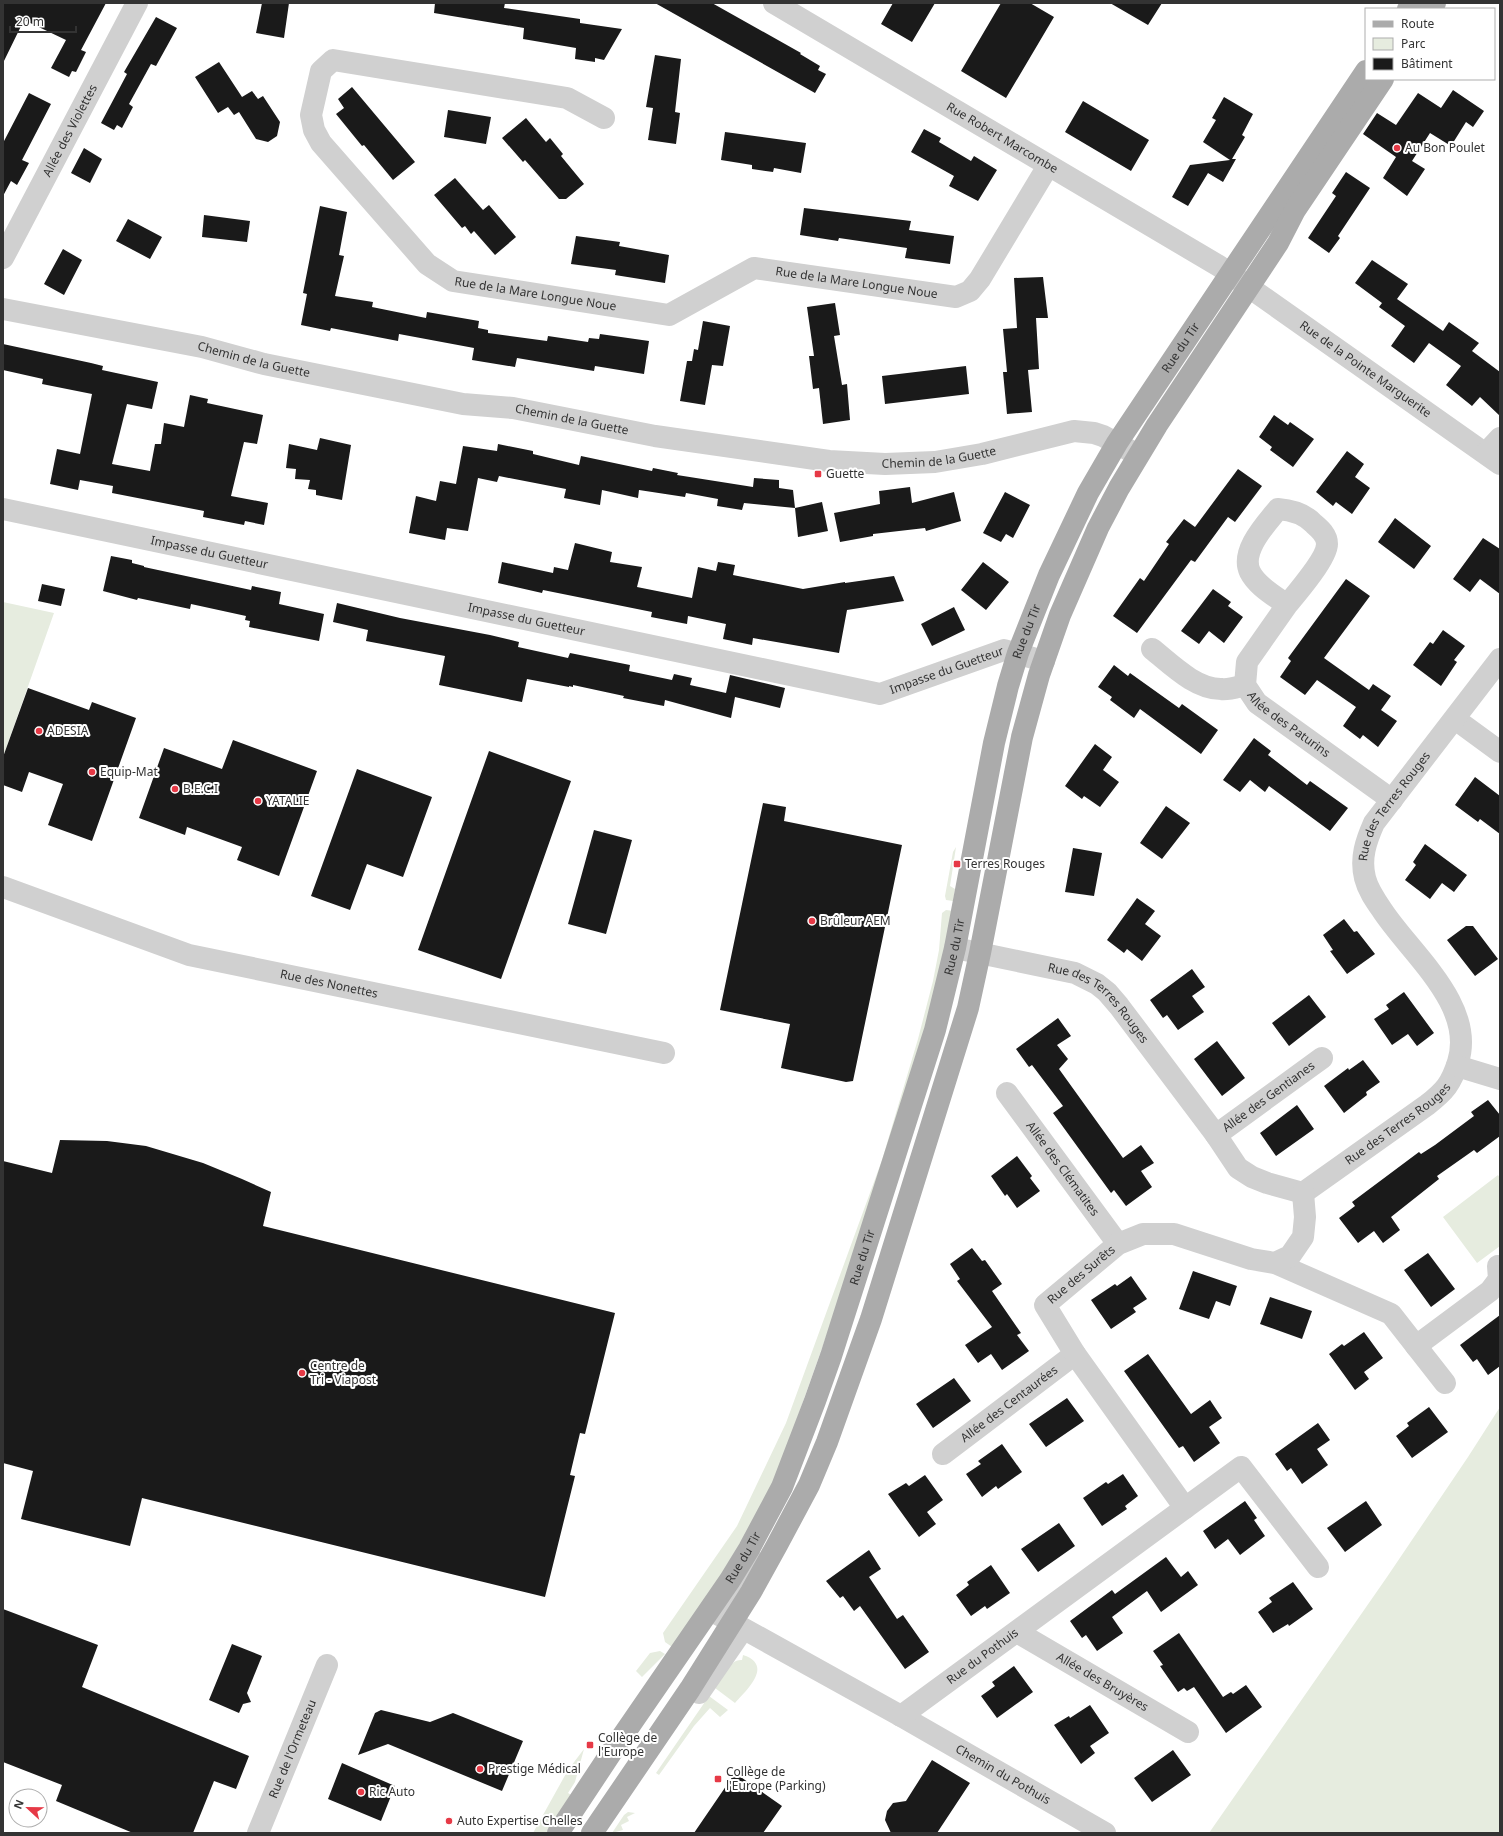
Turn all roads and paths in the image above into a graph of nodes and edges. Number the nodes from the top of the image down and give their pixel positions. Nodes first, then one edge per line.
1 (137, 3) edge
2 (774, 3) edge
3 (1365, 73) edge
4 (1383, 80) edge
5 (604, 118) dead end
6 (1048, 166) junction
7 (3, 258) edge
8 (1239, 280) junction
9 (3, 309) edge
10 (1117, 443) junction
11 (1495, 452) edge
12 (1138, 455) junction
13 (3, 509) edge
14 (1287, 605) dead end
15 (1152, 649) dead end
16 (1018, 653) junction
17 (1500, 659) edge
18 (1044, 661) junction
19 (1245, 685) junction
20 (1454, 719) junction
21 (1500, 752) edge
22 (1392, 800) junction
23 (3, 887) edge
24 (955, 948) junction
25 (980, 953) junction
26 (664, 1053) dead end
27 (1322, 1058) dead end
28 (1457, 1066) junction
29 (1500, 1079) edge
30 (1007, 1093) dead end
31 (1216, 1135) junction
32 (1303, 1193) junction
33 (1118, 1244) junction
34 (1275, 1263) junction
35 (1498, 1266) dead end
36 (1416, 1346) junction
37 (1075, 1354) junction
38 (823, 1379) junction
39 (1445, 1383) dead end
40 (943, 1454) dead end
41 (1185, 1508) junction
42 (1318, 1567) dead end
43 (710, 1610) junction
44 (737, 1626) junction
45 (1017, 1632) junction
46 (326, 1665) dead end
47 (901, 1716) junction
48 (1188, 1732) dead end
49 (650, 1747) junction
50 (258, 1833) edge
51 (558, 1833) edge
52 (592, 1833) edge
53 (1105, 1833) edge

1 - 7 street, Allée des Violettes
2 - 6 street, Rue Robert Marcombe
3 - 8 main road, Rue du Tir
4 - 8 main road, Rue du Tir
5 - 6 street, Rue de la Mare Longue Noue
6 - 8 street, Rue Robert Marcombe
8 - 10 main road, Rue du Tir
8 - 11 street, Rue de la Pointe Marguerite
8 - 12 main road, Rue du Tir
9 - 10 street, Chemin de la Guette
10 - 12 street, Chemin de la Guette
10 - 16 main road, Rue du Tir
12 - 18 main road, Rue du Tir
13 - 16 street, Impasse du Guetteur
14 - 19 street, Allée des Paturins
15 - 19 street
16 - 18 street, Impasse du Guetteur
16 - 24 main road, Rue du Tir
17 - 20 street, Rue des Terres Rouges
18 - 25 main road, Rue du Tir
19 - 22 street, Allée des Paturins
20 - 21 street
20 - 22 street, Rue des Terres Rouges
22 - 28 street, Rue des Terres Rouges
23 - 26 street, Rue des Nonettes
24 - 25 street, Rue des Terres Rouges
24 - 38 main road, Rue du Tir
25 - 31 street, Rue des Terres Rouges
25 - 44 main road, Rue du Tir
27 - 31 street, Allée des Gentianes
28 - 29 street
28 - 32 street, Rue des Terres Rouges
30 - 33 street, Allée des Clématites
31 - 32 street, Rue des Terres Rouges
32 - 34 street
33 - 34 street, Rue des Surêts
33 - 37 street, Rue des Surêts
34 - 36 street, Rue des Surêts
35 - 36 street
36 - 39 street, Rue des Surêts
37 - 40 street, Allée des Centaurées
37 - 41 street, Rue des Surêts
38 - 43 main road, Rue du Tir
38 - 44 street
41 - 42 street, Rue du Pothuis
41 - 45 street, Rue du Pothuis
43 - 44 street
43 - 51 main road, Rue du Tir
44 - 47 street
44 - 49 main road, Rue du Tir
44 - 49 street
45 - 47 street, Rue du Pothuis
45 - 48 street, Allée des Bruyères
46 - 50 street, Rue de l'Ormeteau
47 - 53 street, Chemin du Pothuis
49 - 52 main road, Rue du Tir

